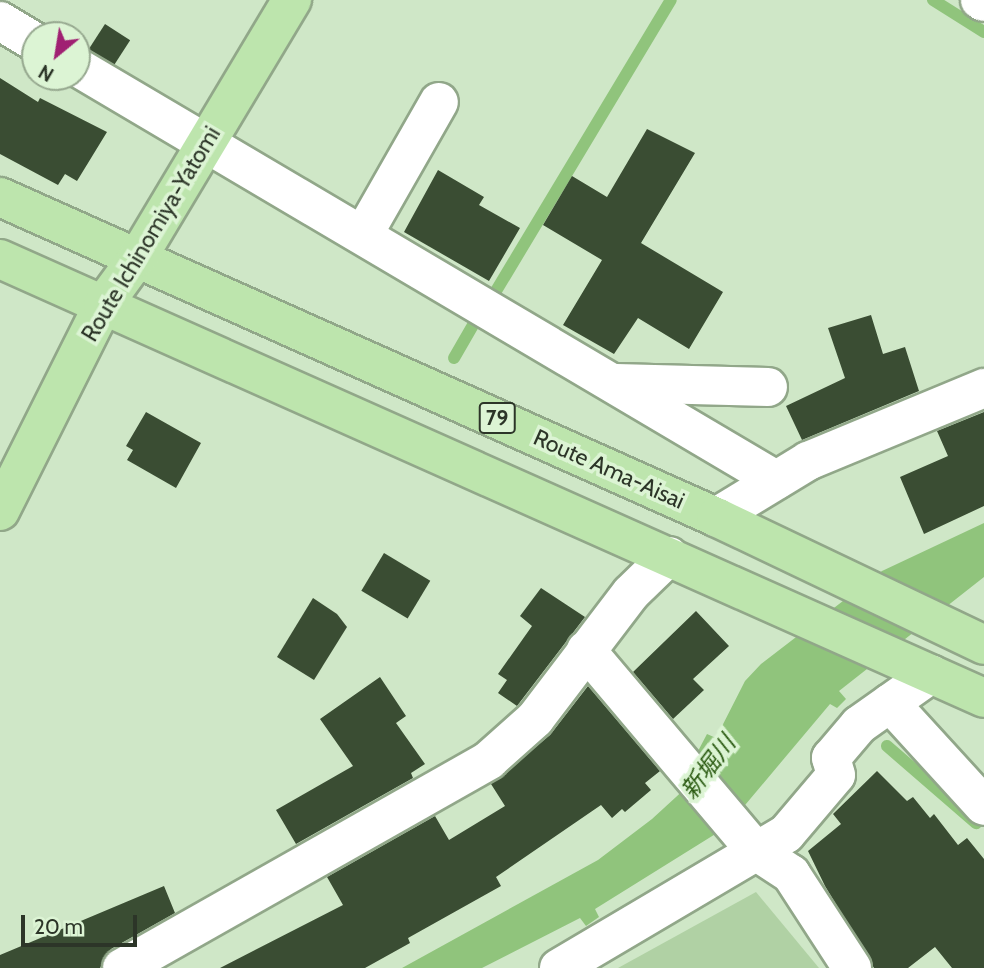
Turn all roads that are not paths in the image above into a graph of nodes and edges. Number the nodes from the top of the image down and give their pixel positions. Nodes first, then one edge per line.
1 (292, 0) edge
2 (0, 21) edge
3 (21, 34) edge
4 (91, 75) edge
5 (439, 102) dead end
6 (205, 144) junction
7 (0, 197) edge
8 (362, 235) junction
9 (138, 257) junction
10 (0, 259) edge
11 (103, 305) junction
12 (611, 382) junction
13 (768, 387) dead end
14 (984, 388) edge
15 (776, 480) junction
16 (0, 511) edge
17 (716, 517) junction
18 (669, 556) junction
19 (976, 639) edge
20 (586, 650) junction
21 (924, 671) junction
22 (984, 698) edge
23 (890, 703) junction
24 (984, 806) edge
25 (756, 851) junction
26 (122, 968) edge
27 (559, 968) edge
28 (852, 968) edge

1 - 6 main road, Route Ichinomiya-Yatomi
2 - 3 street
4 - 6 street
5 - 8 street
6 - 8 street
6 - 9 main road, Route Ichinomiya-Yatomi
7 - 9 main road, Route Ama-Aisai / 79
8 - 12 street
9 - 11 main road, Route Ichinomiya-Yatomi
9 - 17 main road, Route Ama-Aisai / 79
10 - 11 main road, 79
11 - 16 main road, Route Ichinomiya-Yatomi
11 - 18 main road, 79
12 - 13 street
12 - 15 street
14 - 15 street
15 - 17 street
17 - 19 main road, Route Ama-Aisai / 79
18 - 20 street
18 - 21 main road, 79
20 - 25 street
20 - 26 street
21 - 22 main road, 79
21 - 23 street
23 - 24 street
23 - 25 street
25 - 27 street
25 - 28 street

